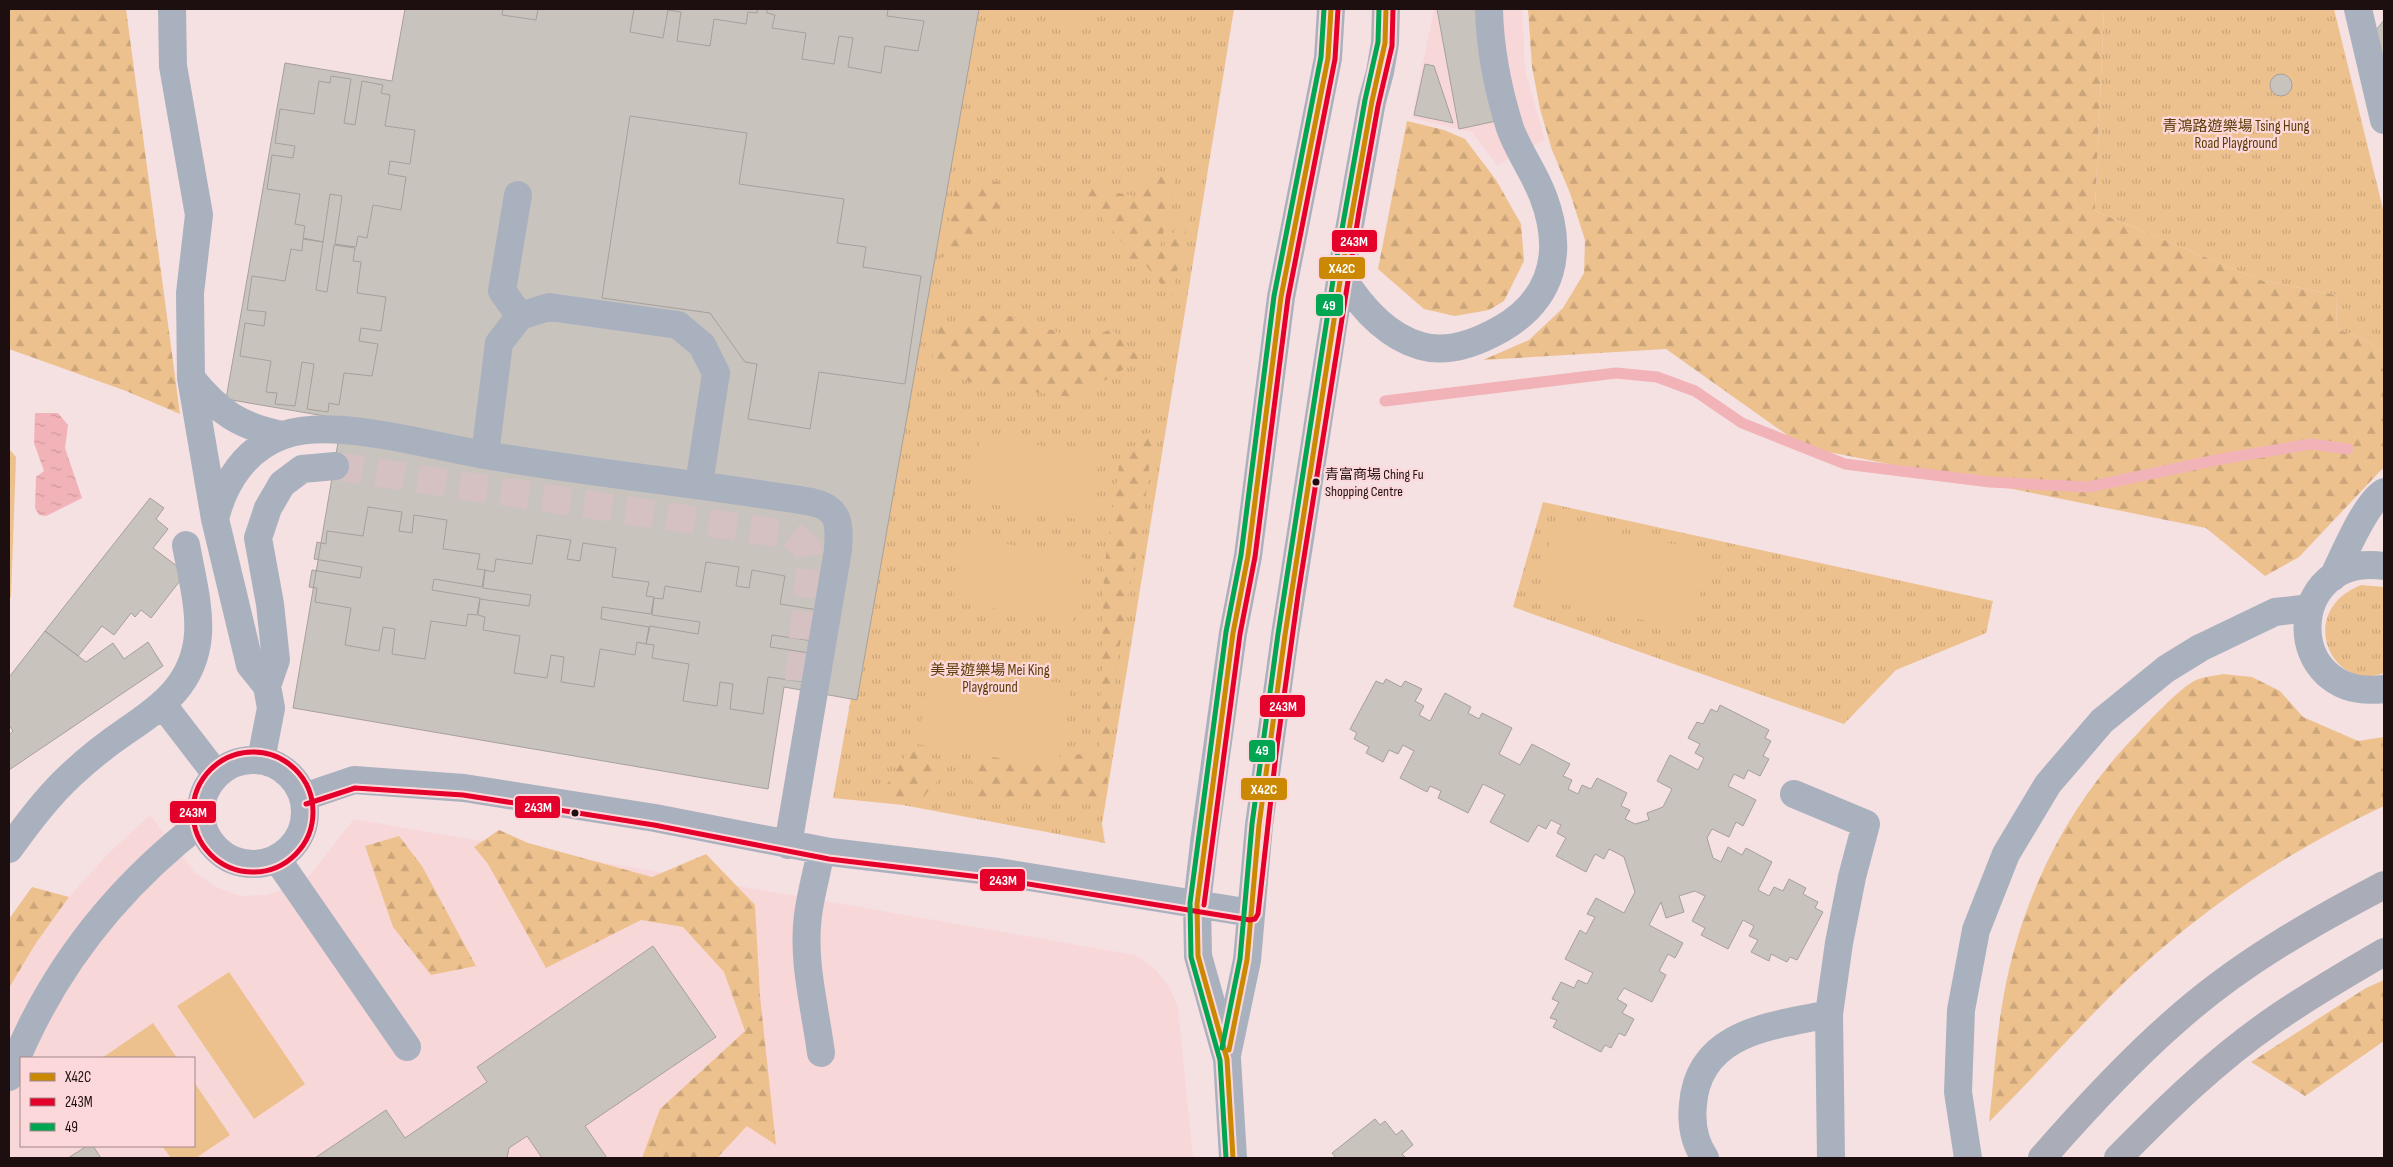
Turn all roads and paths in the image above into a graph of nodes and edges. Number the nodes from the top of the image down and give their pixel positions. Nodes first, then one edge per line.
1 (172, 9) edge
2 (1331, 9) edge
3 (1386, 9) edge
4 (1489, 9) edge
5 (2358, 9) edge
6 (2384, 120) edge
7 (518, 195) dead end
8 (1341, 275) junction
9 (520, 316) junction
10 (191, 378) junction
11 (283, 435) junction
12 (485, 455) junction
13 (334, 466) tunnel mouth
14 (700, 484) junction
15 (2384, 492) edge
16 (215, 519) junction
17 (186, 544) dead end
18 (2384, 566) edge
19 (2333, 576) junction
20 (2310, 608) junction
21 (267, 686) junction
22 (2384, 689) edge
23 (163, 705) junction
24 (261, 760) junction
25 (216, 774) junction
26 (1794, 794) dead end
27 (304, 797) junction
28 (202, 822) junction
29 (788, 844) junction
30 (9, 849) edge
31 (822, 850) junction
32 (277, 858) junction
33 (2384, 885) edge
34 (1198, 904) junction
35 (1250, 913) junction
36 (2384, 952) edge
37 (1829, 1014) junction
38 (407, 1047) dead end
39 (821, 1052) dead end
40 (1227, 1059) junction
41 (9, 1077) edge
42 (1233, 1158) edge
43 (1705, 1158) edge
44 (1831, 1158) edge
45 (1968, 1158) edge
46 (2042, 1158) edge
47 (2118, 1158) edge

1 - 10 street
2 - 34 street
3 - 8 street
4 - 8 street
5 - 6 street
7 - 9 street
8 - 35 street
9 - 12 street
9 - 14 street
10 - 11 street
10 - 16 street
11 - 12 street
11 - 16 street
12 - 14 street
13 - 21 street
14 - 29 street
15 - 19 street
16 - 21 street
17 - 23 street
18 - 19 street
19 - 20 street
20 - 22 street
20 - 45 street
21 - 24 street
23 - 25 street
23 - 30 street
24 - 25 street
24 - 27 street
25 - 28 street
26 - 37 street
27 - 29 street
27 - 32 street
28 - 32 street
28 - 41 street
29 - 31 street
31 - 34 street
31 - 39 street
32 - 38 street
33 - 46 highway
34 - 35 street
34 - 40 street
35 - 40 street
36 - 47 highway
37 - 43 street
37 - 44 street
40 - 42 street

